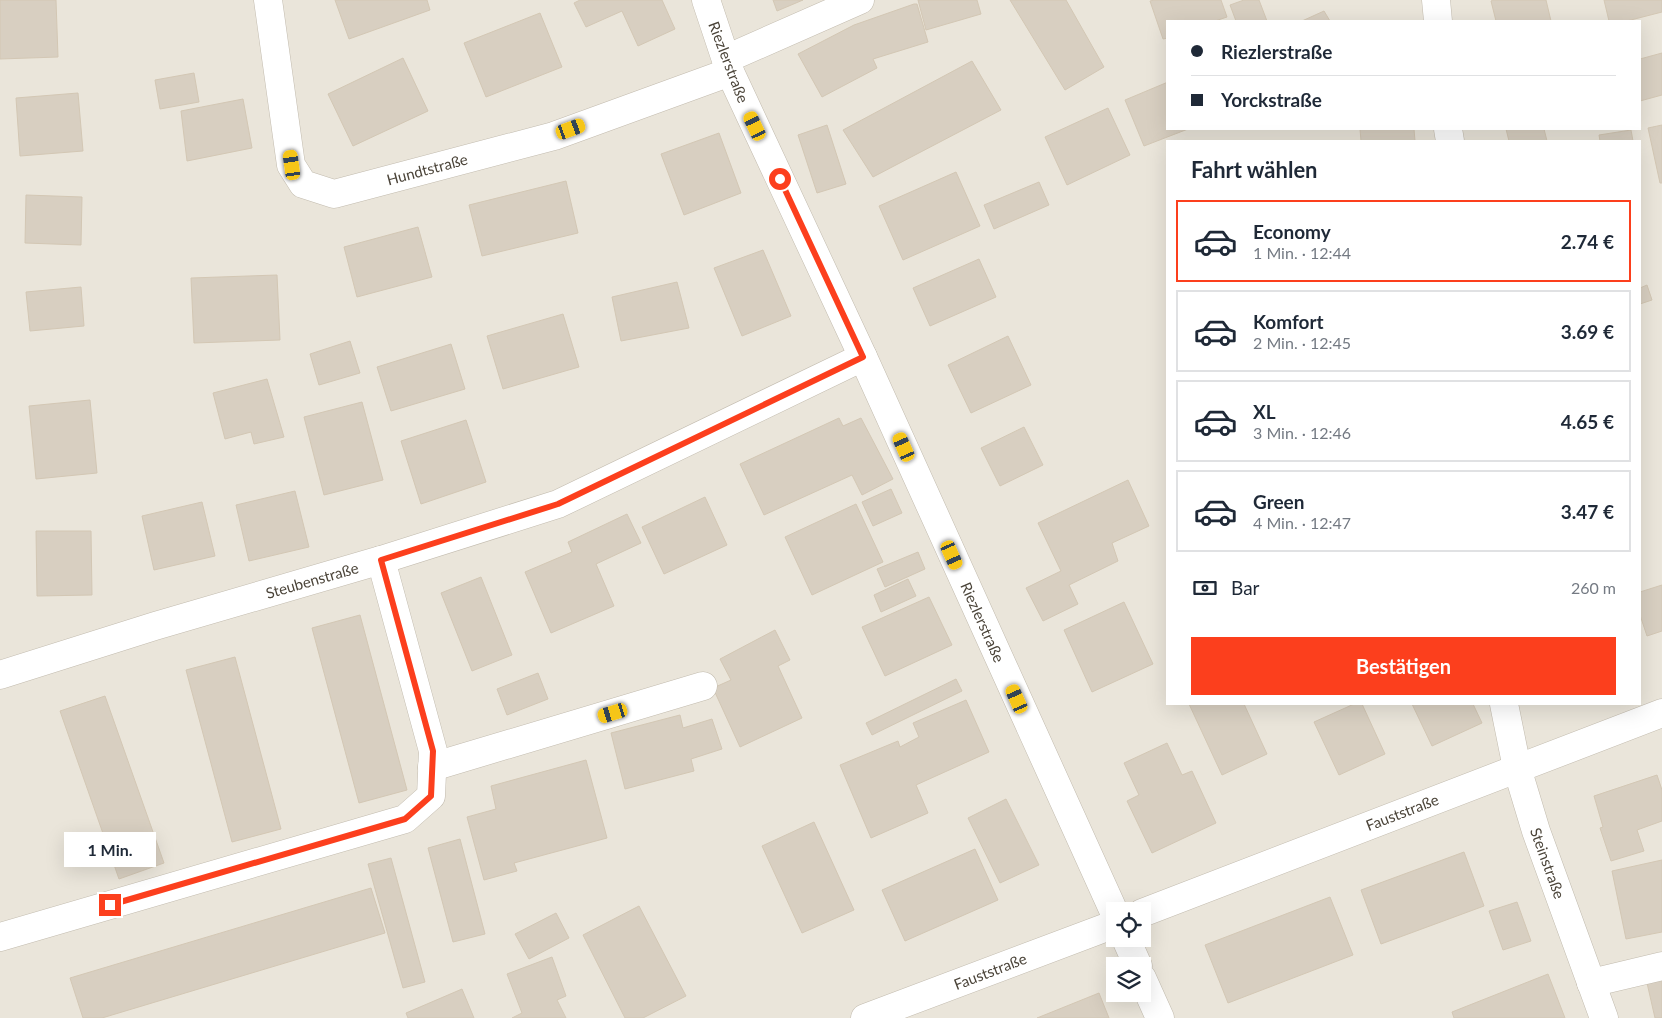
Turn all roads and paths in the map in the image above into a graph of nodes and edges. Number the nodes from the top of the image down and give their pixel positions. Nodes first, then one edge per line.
1 (268, 0) edge
2 (706, 0) edge
3 (860, 0) edge
4 (728, 66) junction
5 (863, 357) junction
6 (381, 560) junction
7 (0, 675) edge
8 (703, 686) dead end
9 (1504, 705) edge
10 (1662, 713) edge
11 (432, 767) junction
12 (1517, 768) junction
13 (1110, 902) edge
14 (1151, 910) edge
15 (1106, 927) edge
16 (0, 937) edge
17 (1662, 966) edge
18 (1591, 982) junction
19 (1151, 998) edge
20 (865, 1018) edge
21 (1160, 1018) edge
22 (1604, 1018) edge

1 - 4 street, Hundtstraße
2 - 4 street, Riezlerstraße
3 - 4 street, Hundtstraße
4 - 5 street, Riezlerstraße
5 - 6 street, Steubenstraße
5 - 13 street, Riezlerstraße
6 - 7 street, Steubenstraße
6 - 11 street
8 - 11 street
9 - 12 street, Steinstraße
10 - 12 street, Fauststraße
11 - 16 street
12 - 14 street, Fauststraße
12 - 18 street, Steinstraße
15 - 20 street, Fauststraße
17 - 18 street
18 - 22 street, Steinstraße
19 - 21 street

